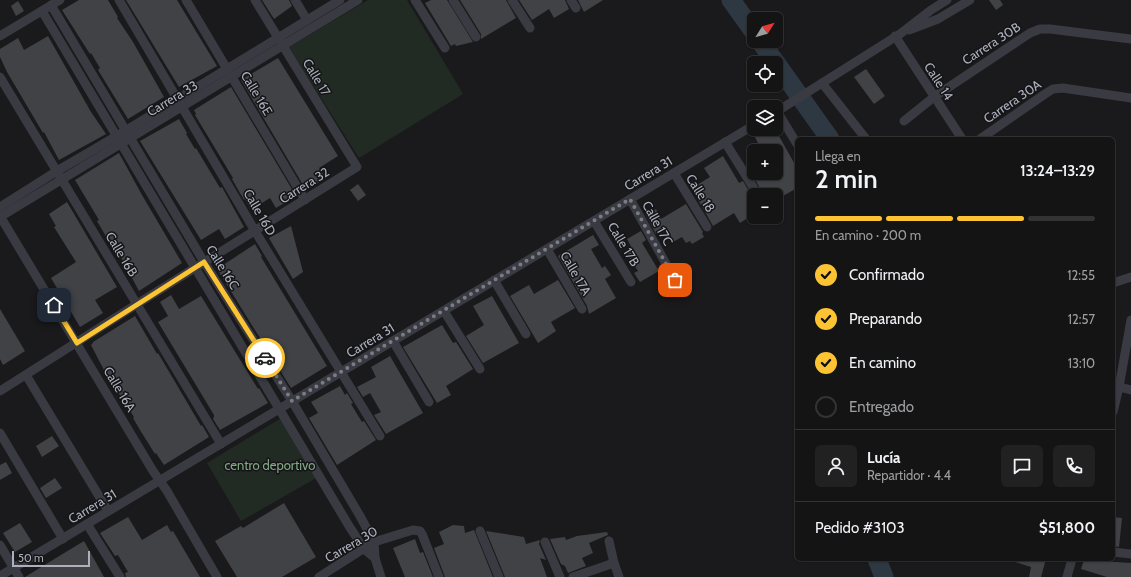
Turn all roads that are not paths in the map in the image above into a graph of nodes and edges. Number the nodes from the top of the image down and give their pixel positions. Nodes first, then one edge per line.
1 (60, 0) edge
2 (119, 0) edge
3 (186, 0) edge
4 (255, 0) edge
5 (295, 0) edge
6 (340, 0) edge
7 (358, 0) edge
8 (416, 0) edge
9 (453, 0) edge
10 (512, 0) edge
11 (947, 0) edge
12 (970, 0) edge
13 (45, 6) edge
14 (307, 20) junction
15 (530, 28) dead end
16 (898, 35) junction
17 (0, 36) edge
18 (476, 36) dead end
19 (1131, 39) edge
20 (280, 42) junction
21 (445, 48) dead end
22 (229, 72) junction
23 (0, 77) edge
24 (820, 84) junction
25 (934, 97) junction
26 (178, 98) junction
27 (1131, 98) edge
28 (183, 106) junction
29 (783, 108) edge
30 (783, 116) edge
31 (904, 121) dead end
32 (747, 129) edge
33 (126, 130) junction
34 (864, 137) edge
35 (961, 137) edge
36 (983, 137) edge
37 (130, 138) junction
38 (119, 140) junction
39 (795, 140) edge
40 (725, 142) junction
41 (357, 167) joint
42 (57, 171) junction
43 (674, 173) junction
44 (62, 180) junction
45 (754, 188) edge
46 (630, 199) junction
47 (305, 200) junction
48 (0, 207) edge
49 (0, 217) edge
50 (594, 221) junction
51 (707, 227) dead end
52 (255, 231) junction
53 (547, 249) junction
54 (204, 262) junction
55 (196, 268) junction
56 (1131, 276) edge
57 (494, 280) junction
58 (675, 280) dead end
59 (631, 282) dead end
60 (1115, 282) edge
61 (137, 304) junction
62 (582, 309) dead end
63 (444, 311) junction
64 (1131, 320) edge
65 (526, 334) dead end
66 (393, 341) junction
67 (77, 343) junction
68 (480, 369) dead end
69 (341, 372) junction
70 (26, 375) junction
71 (1119, 387) junction
72 (1131, 390) edge
73 (0, 391) edge
74 (292, 401) junction
75 (429, 402) dead end
76 (1115, 404) edge
77 (280, 410) junction
78 (0, 433) edge
79 (380, 436) dead end
80 (221, 444) junction
81 (160, 481) junction
82 (108, 511) junction
83 (87, 524) junction
84 (480, 531) dead end
85 (63, 539) junction
86 (609, 541) dead end
87 (374, 542) junction
88 (545, 542) dead end
89 (0, 545) edge
90 (364, 548) junction
91 (1115, 552) edge
92 (1131, 554) edge
93 (375, 558) junction
94 (1071, 561) edge
95 (614, 563) junction
96 (14, 568) junction
97 (0, 576) edge
98 (20, 577) edge
99 (120, 577) edge
100 (217, 577) edge
101 (320, 577) edge
102 (381, 577) edge
103 (439, 577) edge
104 (499, 577) edge
105 (560, 577) edge
106 (573, 577) edge
107 (619, 577) edge
108 (1067, 577) edge

1 - 13 street
2 - 26 street, Calle 16D
3 - 22 street, Calle 16E
4 - 20 street, Calle 17
5 - 14 street
6 - 14 street, Carrera 33
7 - 20 street, Carrera 33
8 - 21 street
9 - 18 street
10 - 15 street
11 - 16 street
12 - 16 street
13 - 17 street
13 - 33 street, Calle 16C
13 - 38 street, Calle 16C
14 - 20 street, Carrera 33
16 - 24 street
16 - 25 street, Calle 14
19 - 25 street, Carrera 30B
20 - 22 street, Carrera 33
20 - 41 street, Calle 17
22 - 26 street, Carrera 33
22 - 28 street, Carrera 33
22 - 47 street, Calle 16E
23 - 42 street, Calle 16B
24 - 29 street
24 - 34 street
25 - 31 street, Carrera 30B
25 - 35 street, Calle 14
26 - 28 street, Calle 16D
26 - 33 street, Carrera 33
27 - 36 street, Carrera 30A
28 - 37 street, Carrera 33
28 - 52 street, Calle 16D
30 - 39 street
32 - 40 street, Carrera 31
33 - 37 street, Calle 16C
33 - 38 street, Carrera 33
37 - 38 street, Carrera 33
37 - 54 street, Calle 16C
38 - 42 street, Carrera 33
38 - 44 street, Carrera 33
38 - 55 street, Calle 16C
40 - 43 street, Carrera 31
40 - 45 street
41 - 47 street, Carrera 32
42 - 44 street, Calle 16B
42 - 48 street, Carrera 33
43 - 46 street, Carrera 31
43 - 51 street, Calle 18
44 - 49 street, Carrera 33
44 - 61 street, Calle 16B
46 - 50 street, Carrera 31
46 - 58 street, Calle 17C
47 - 52 street, Carrera 32
49 - 67 street, Calle 16A
50 - 53 street, Carrera 31
50 - 59 street, Calle 17B
52 - 54 street, Carrera 32
52 - 69 street, Calle 16D
53 - 57 street, Carrera 31
53 - 62 street, Calle 17A
54 - 55 street, Carrera 32
54 - 74 street, Calle 16C
55 - 61 street, Carrera 32
55 - 77 street, Calle 16C
56 - 60 street
57 - 63 street, Carrera 31
57 - 65 street
61 - 67 street, Carrera 32
61 - 80 street, Calle 16B
63 - 66 street, Carrera 31
63 - 68 street
64 - 71 street
66 - 69 street, Carrera 31
66 - 75 street
67 - 70 street, Carrera 32
67 - 81 street, Calle 16A
69 - 74 street, Carrera 31
69 - 79 street, Calle 16D
70 - 73 street, Carrera 32
70 - 82 street
71 - 72 street
71 - 76 street
74 - 77 street, Carrera 31
74 - 87 street, Calle 16C
77 - 80 street, Carrera 31
77 - 90 street, Calle 16C
78 - 85 street
80 - 81 street, Carrera 31
81 - 82 street, Carrera 31
81 - 100 street, Calle 16A
82 - 83 street, Carrera 31
83 - 85 street, Carrera 31
83 - 99 street
84 - 104 street
85 - 96 street, Carrera 31
86 - 95 street
87 - 90 street, Carrera 30
87 - 93 street
87 - 103 street, Carrera 30
88 - 105 street
89 - 96 street
90 - 93 street, Calle 16C
90 - 101 street, Carrera 30
91 - 92 street
93 - 102 street
94 - 108 street
95 - 106 street
95 - 107 street
96 - 97 street, Carrera 31
96 - 98 street

